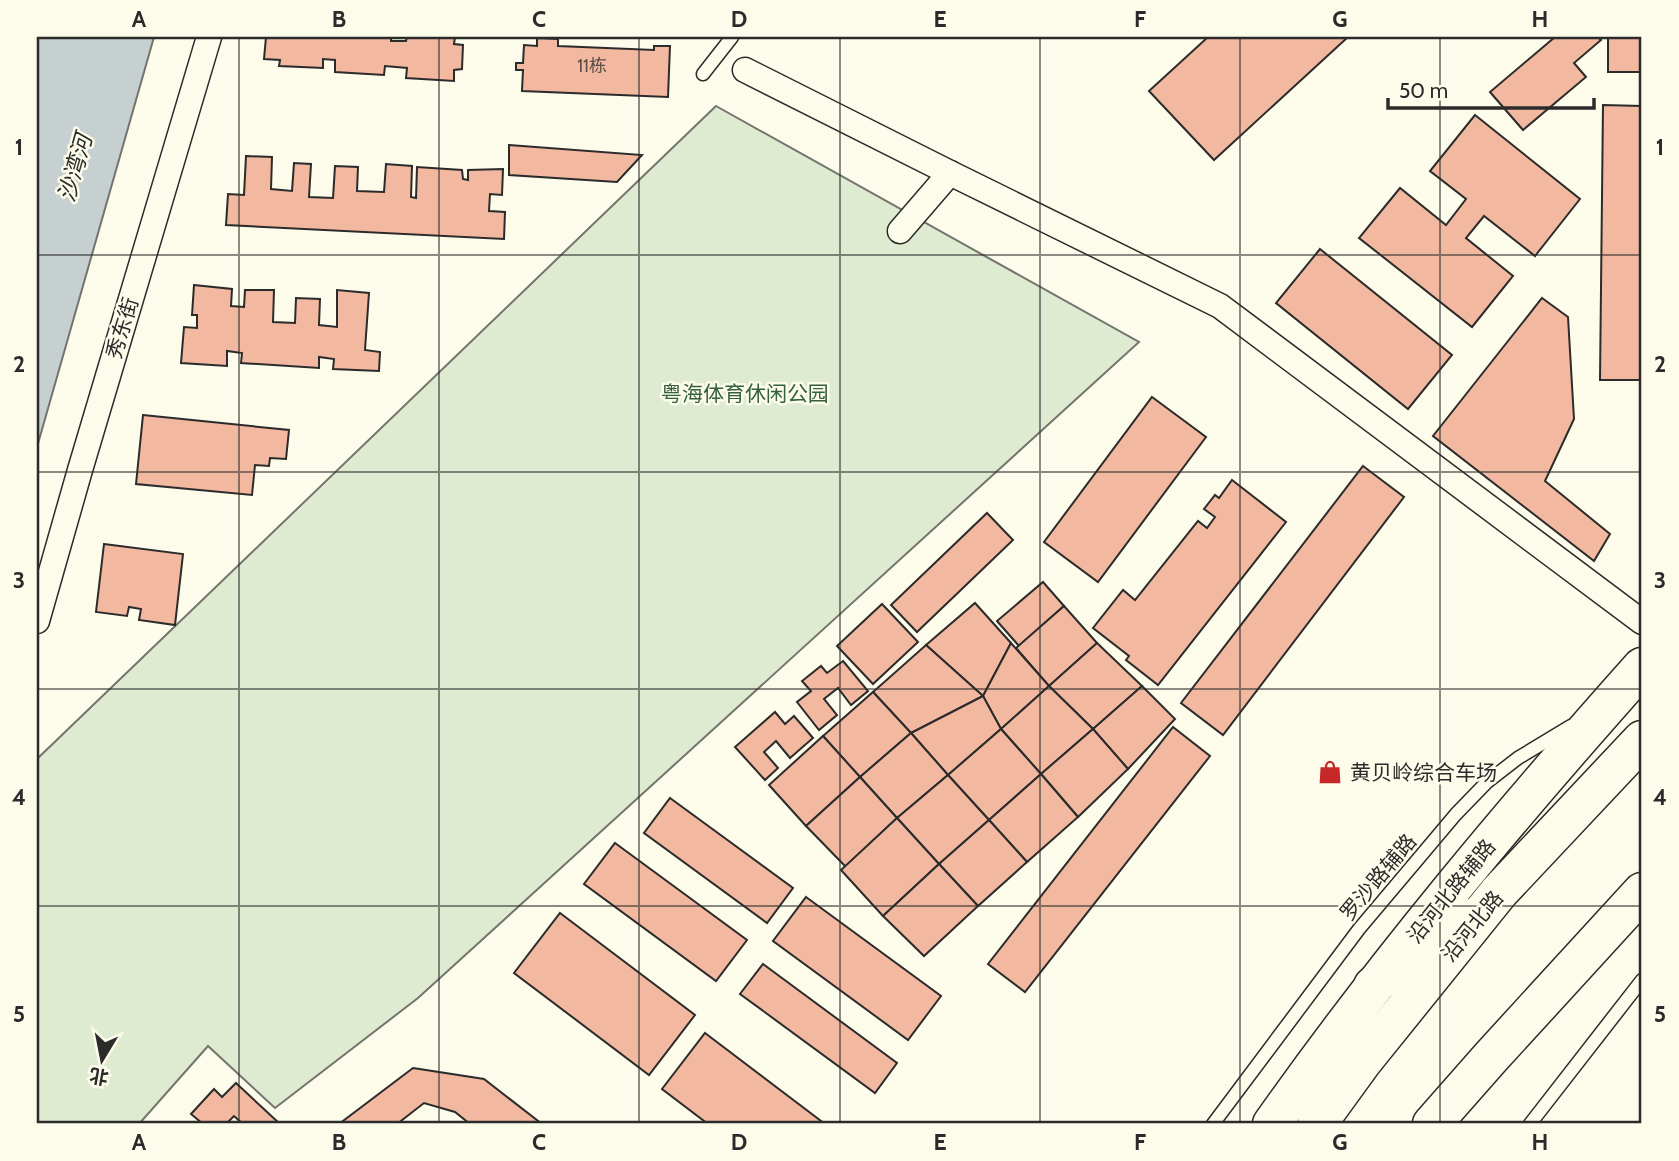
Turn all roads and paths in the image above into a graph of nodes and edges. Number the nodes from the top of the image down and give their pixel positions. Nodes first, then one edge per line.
1 (209, 37) edge
2 (732, 37) edge
3 (745, 70) dead end
4 (703, 74) dead end
5 (950, 173) junction
6 (900, 231) dead end
7 (37, 621) edge
8 (1642, 622) edge
9 (1642, 667) edge
10 (1615, 697) junction
11 (1642, 740) edge
12 (1553, 834) junction
13 (1642, 892) edge
14 (1642, 980) edge
15 (1373, 986) junction
16 (1213, 1124) edge
17 (1272, 1124) edge
18 (1317, 1124) edge
19 (1433, 1124) edge
20 (1530, 1124) edge

1 - 7 street, 秀东街
2 - 4 lane
3 - 5 street
5 - 6 street
5 - 8 street
9 - 10 main road, 沿河北路辅路
10 - 15 main road, 沿河北路辅路
10 - 16 lane, 罗沙路辅路
11 - 12 main road, 沿河北路
12 - 15 main road
12 - 18 main road, 沿河北路
13 - 19 main road
14 - 20 lane
15 - 17 main road, 沿河北路辅路

